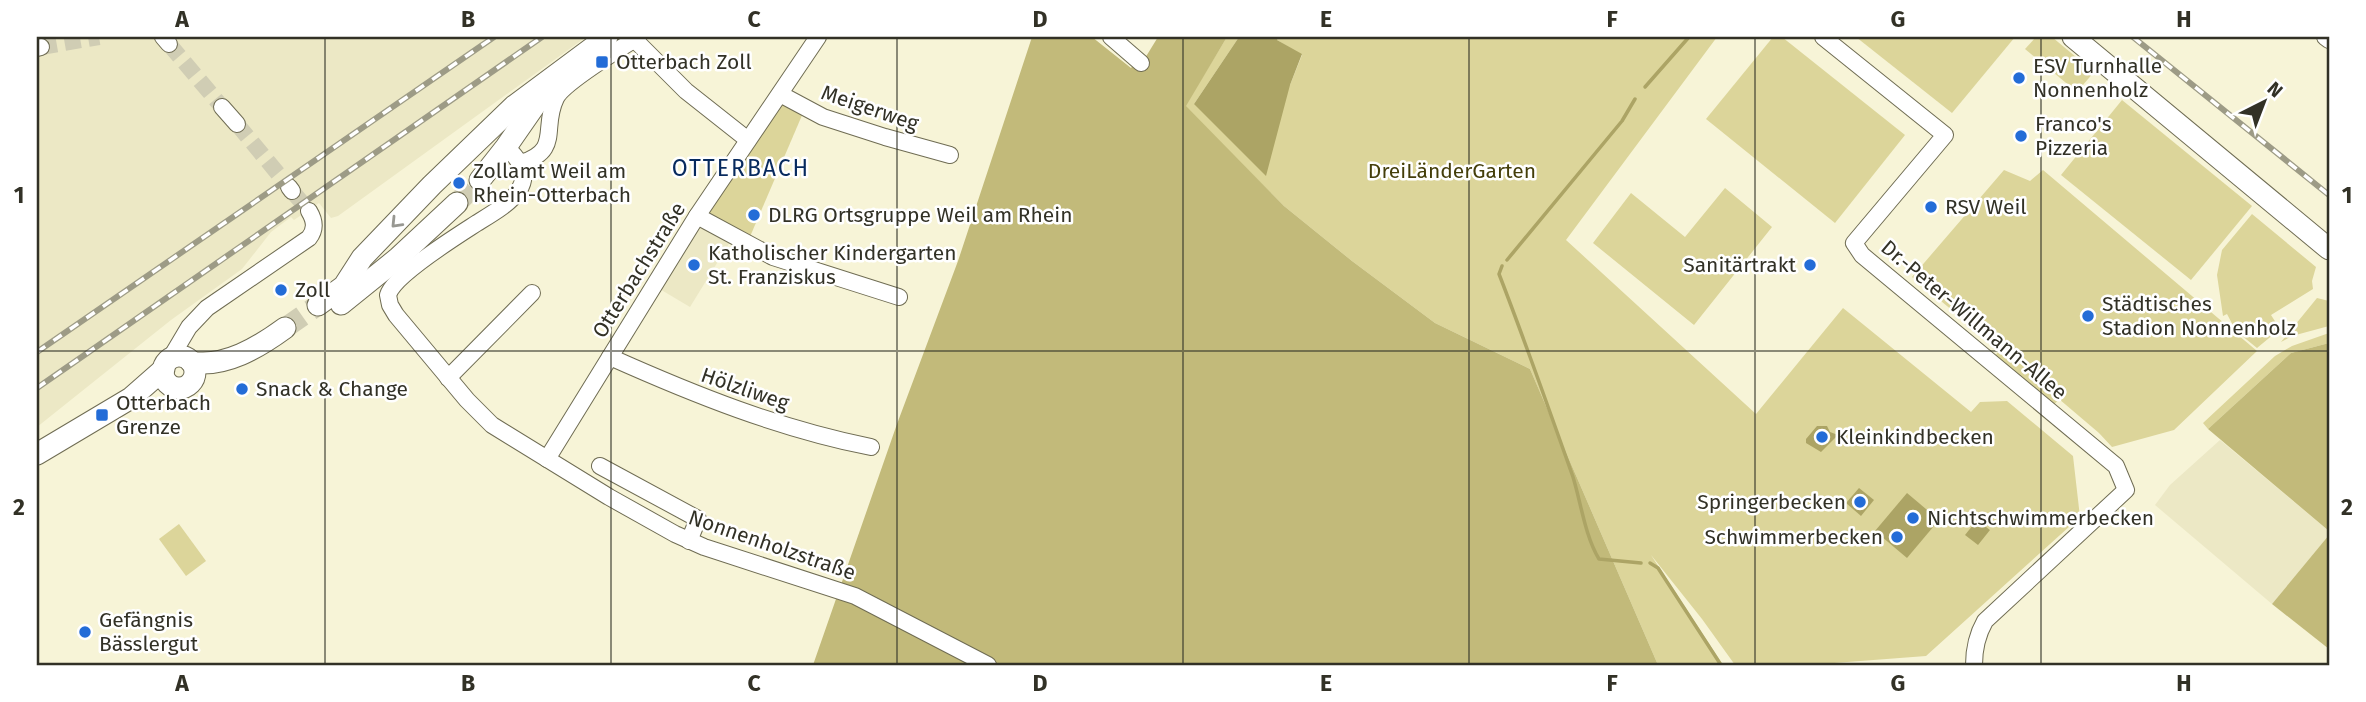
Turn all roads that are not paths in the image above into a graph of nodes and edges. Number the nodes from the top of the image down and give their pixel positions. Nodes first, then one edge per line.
1 (607, 37) edge
2 (818, 37) edge
3 (1111, 37) edge
4 (1823, 37) edge
5 (2073, 37) edge
6 (2325, 37) edge
7 (636, 38) edge
8 (2329, 40) edge
9 (1141, 63) dead end
10 (556, 75) junction
11 (780, 94) junction
12 (222, 107) tunnel mouth
13 (237, 124) tunnel mouth
14 (489, 133) junction
15 (748, 140) junction
16 (513, 155) junction
17 (950, 155) dead end
18 (480, 180) tunnel mouth
19 (457, 203) tunnel mouth
20 (309, 211) dead end
21 (697, 216) junction
22 (2329, 249) edge
23 (348, 291) junction
24 (532, 293) dead end
25 (899, 297) dead end
26 (322, 310) tunnel mouth
27 (288, 333) tunnel mouth
28 (610, 357) junction
29 (179, 368) junction
30 (448, 378) junction
31 (871, 447) dead end
32 (37, 454) edge
33 (547, 459) junction
34 (600, 466) dead end
35 (689, 541) junction
36 (988, 665) edge
37 (1975, 665) edge

1 - 10 main road
2 - 11 street, Otterbachstraße
3 - 9 street
4 - 37 street, Dr.-Peter-Willmann-Allee
5 - 22 main road
6 - 8 street
7 - 15 street
7 - 16 street
10 - 14 main road
10 - 16 main road
11 - 15 street, Otterbachstraße
11 - 17 street, Meigerweg
12 - 13 street
14 - 16 main road
14 -> 23 main road
15 - 21 street, Otterbachstraße
16 - 18 main road
16 - 30 street, Nonnenholzstraße
19 - 23 main road
20 - 29 street
21 - 25 street
21 - 28 street, Otterbachstraße
23 - 26 main road
24 - 30 street
27 - 29 main road
28 - 31 street, Hölzliweg
28 - 33 street, Otterbachstraße
29 - 32 main road
30 - 33 street, Nonnenholzstraße
33 - 35 street, Nonnenholzstraße
34 - 35 street, Nonnenholzstraße
35 - 36 street, Nonnenholzstraße

